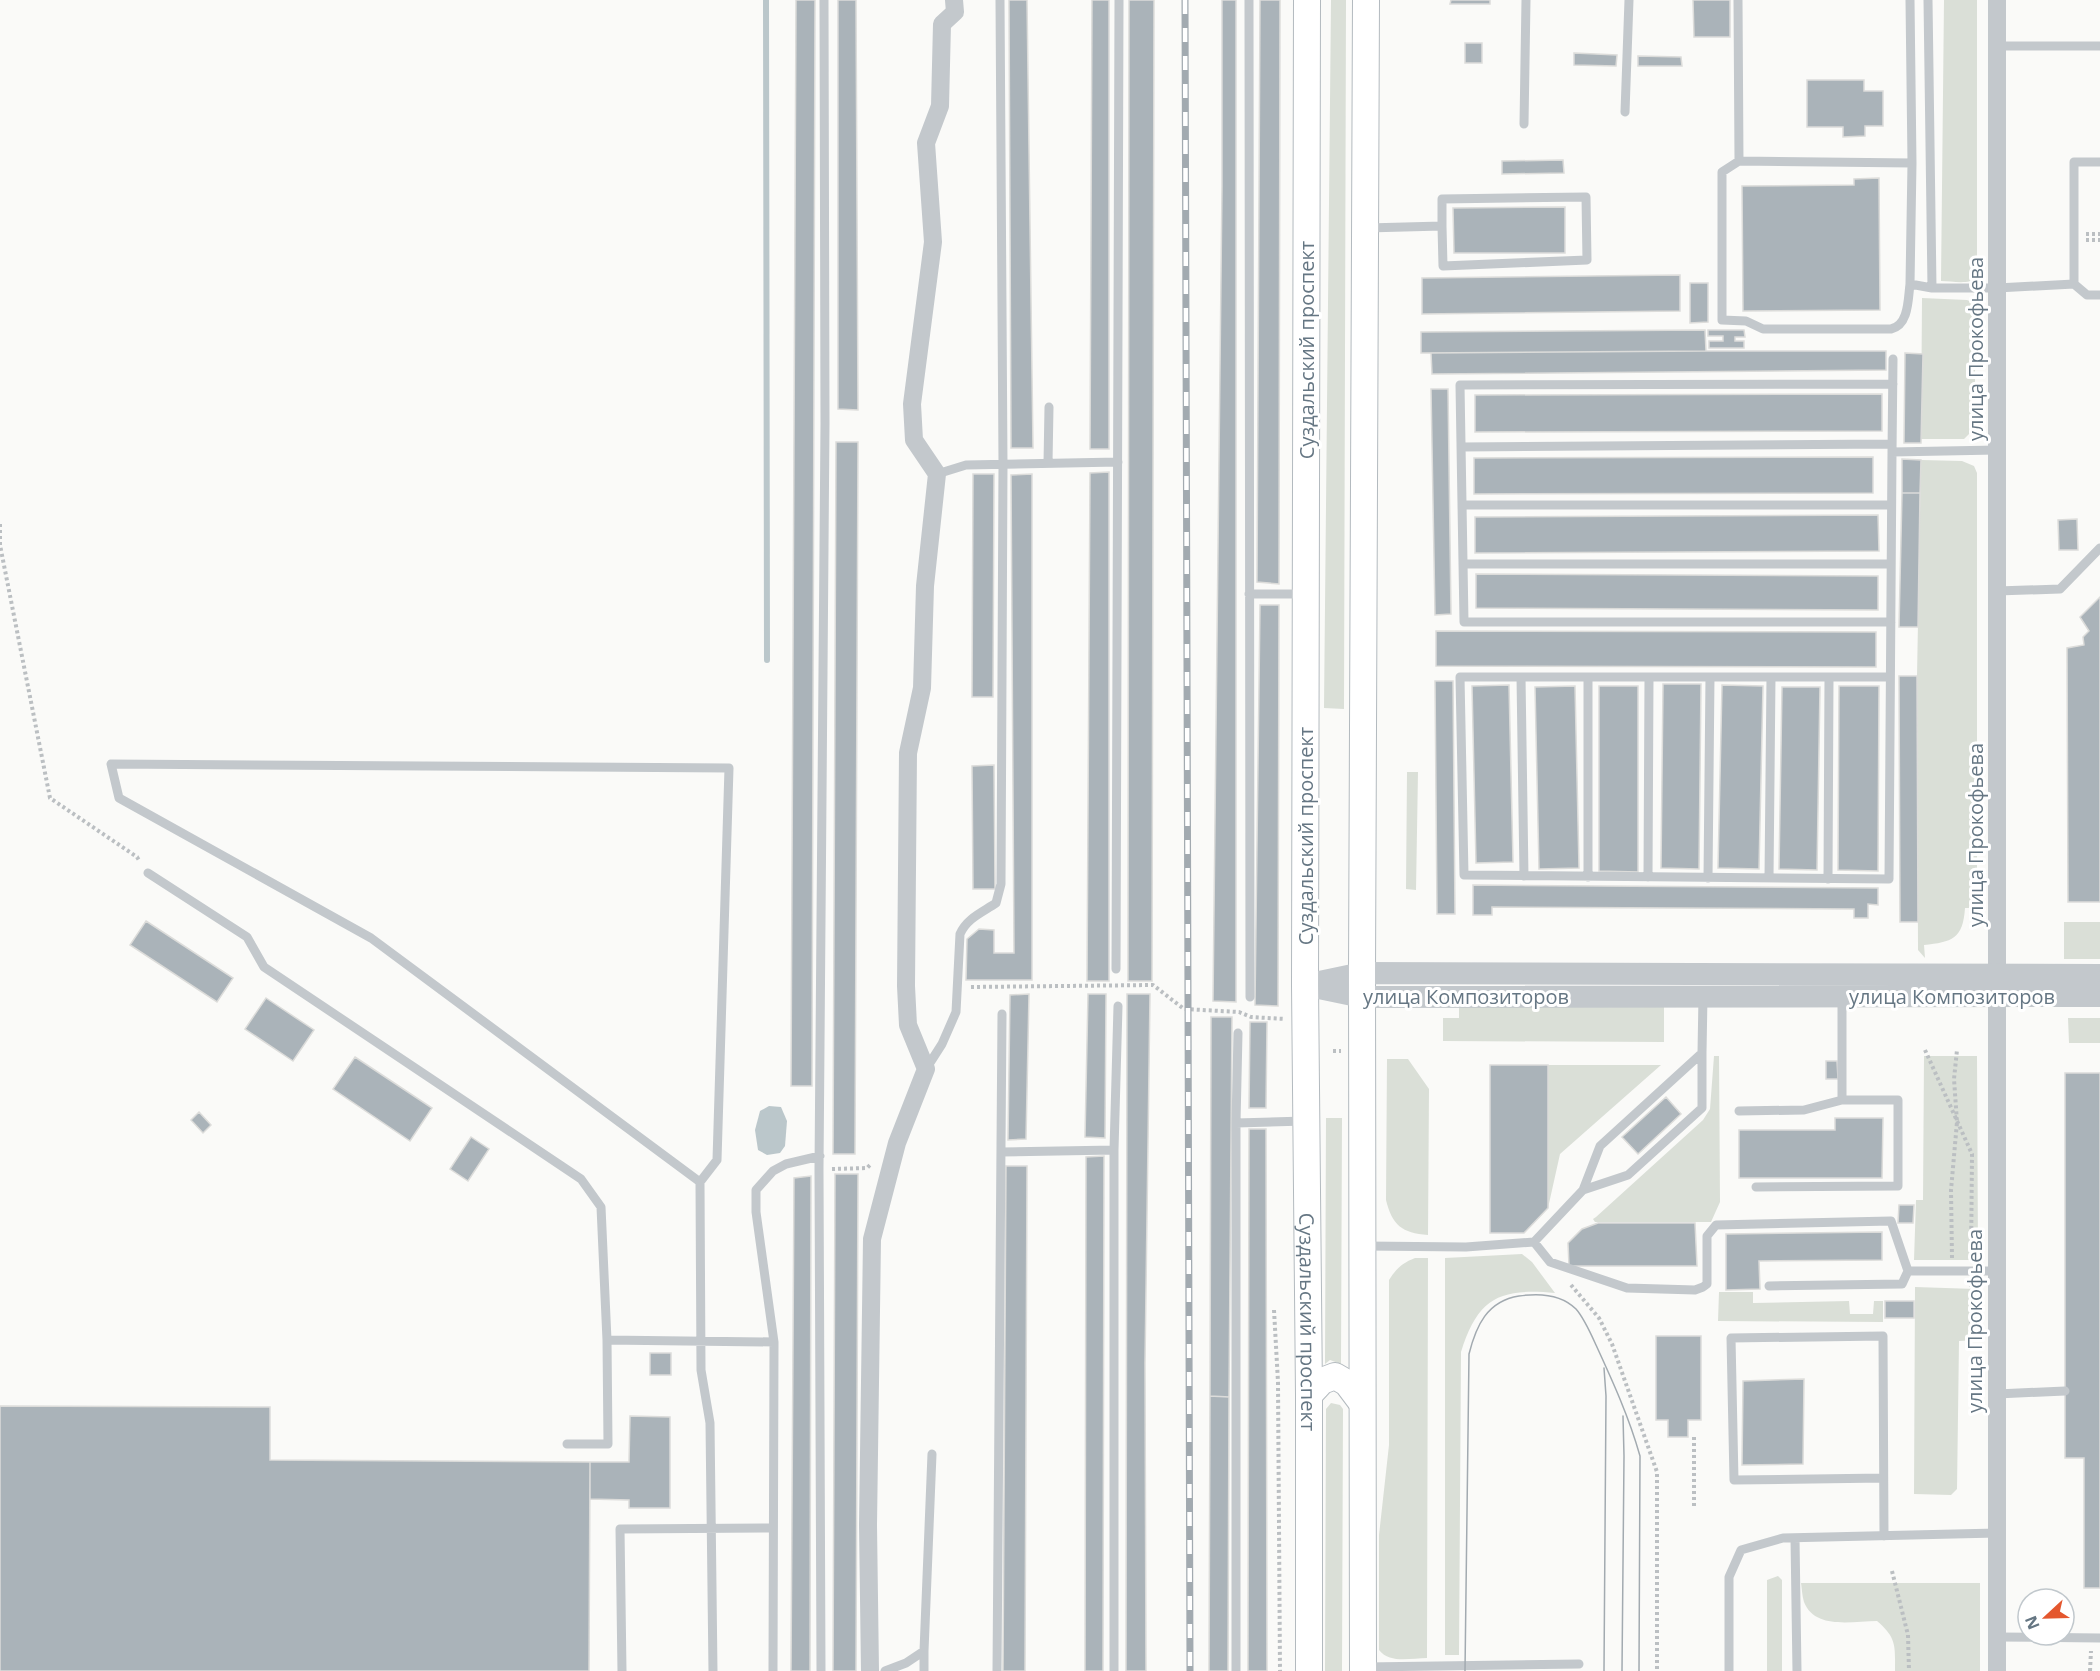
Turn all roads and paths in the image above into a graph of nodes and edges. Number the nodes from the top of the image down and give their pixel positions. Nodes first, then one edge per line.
1 (824, 0) edge
2 (954, 0) edge
3 (1000, 0) edge
4 (1119, 0) edge
5 (1249, 0) edge
6 (1306, 0) edge
7 (1366, 0) edge
8 (1526, 0) edge
9 (1629, 0) edge
10 (1738, 0) edge
11 (1910, 0) edge
12 (1928, 0) edge
13 (1997, 0) edge
14 (1997, 46) junction
15 (2100, 46) edge
16 (1625, 112) dead end
17 (1524, 124) dead end
18 (1739, 161) junction
19 (2100, 162) edge
20 (1912, 163) junction
21 (1442, 226) junction
22 (1365, 228) junction
23 (1910, 284) junction
24 (2074, 284) junction
25 (1932, 288) junction
26 (1997, 288) junction
27 (2100, 296) edge
28 (1893, 359) dead end
29 (1893, 384) junction
30 (1049, 407) dead end
31 (1461, 447) junction
32 (1892, 448) junction
33 (1997, 450) junction
34 (1118, 462) junction
35 (1048, 463) junction
36 (1003, 464) junction
37 (937, 474) junction
38 (1892, 505) junction
39 (1462, 506) junction
40 (0, 524) edge
41 (2100, 548) edge
42 (1463, 564) junction
43 (1891, 564) junction
44 (1997, 591) junction
45 (1249, 594) junction
46 (1306, 594) junction
47 (1891, 622) junction
48 (1521, 677) junction
49 (1588, 677) junction
50 (1649, 677) junction
51 (1710, 677) junction
52 (1771, 677) junction
53 (1829, 677) junction
54 (1890, 677) junction
55 (148, 873) joint
56 (1524, 876) junction
57 (1588, 877) junction
58 (1648, 877) junction
59 (1708, 878) junction
60 (1769, 878) junction
61 (1828, 879) junction
62 (1116, 969) dead end
63 (1703, 974) junction
64 (2100, 975) edge
65 (1305, 985) junction
66 (1362, 985) junction
67 (1842, 985) junction
68 (1997, 985) junction
69 (1703, 996) junction
70 (2100, 996) edge
71 (1250, 997) dead end
72 (1118, 1006) dead end
73 (1002, 1014) dead end
74 (1238, 1033) dead end
75 (1925, 1050) dead end
76 (1957, 1050) dead end
77 (1702, 1053) junction
78 (926, 1069) junction
79 (1842, 1100) junction
80 (1739, 1111) dead end
81 (1305, 1121) junction
82 (1957, 1122) junction
83 (1236, 1123) junction
84 (897, 1143) junction
85 (1114, 1150) junction
86 (1002, 1152) junction
87 (820, 1156) junction
88 (819, 1169) junction
89 (700, 1182) junction
90 (1756, 1187) dead end
91 (1583, 1190) junction
92 (1534, 1242) junction
93 (1362, 1246) junction
94 (1550, 1263) junction
95 (1908, 1271) junction
96 (1951, 1271) junction
97 (1971, 1271) junction
98 (1997, 1272) junction
99 (1769, 1286) dead end
100 (1274, 1310) dead end
101 (607, 1340) junction
102 (701, 1341) junction
103 (774, 1342) junction
104 (1971, 1343) dead end
105 (2065, 1391) dead end
106 (1997, 1394) junction
107 (1310, 1395) junction
108 (1362, 1403) junction
109 (1694, 1437) dead end
110 (567, 1444) dead end
111 (932, 1454) dead end
112 (1883, 1478) junction
113 (1694, 1506) dead end
114 (712, 1528) junction
115 (772, 1528) junction
116 (1997, 1533) junction
117 (1884, 1536) junction
118 (1796, 1538) junction
119 (1892, 1571) dead end
120 (1997, 1637) junction
121 (2096, 1638) edge
122 (924, 1651) junction
123 (1579, 1664) dead end
124 (1363, 1669) edge
125 (622, 1671) edge
126 (713, 1671) edge
127 (773, 1671) edge
128 (821, 1671) edge
129 (870, 1671) edge
130 (885, 1671) edge
131 (924, 1671) edge
132 (997, 1671) edge
133 (1114, 1671) edge
134 (1236, 1671) edge
135 (1280, 1671) edge
136 (1309, 1671) edge
137 (1658, 1671) edge
138 (1729, 1671) edge
139 (1797, 1671) edge
140 (1909, 1671) edge
141 (1997, 1671) edge
142 (2090, 1671) edge

1 - 87 lane
2 - 37 street
3 - 36 lane
4 - 34 lane
5 - 45 lane
6 - 46 main road, Суздальский проспект
7 - 22 main road
8 - 17 lane
9 - 16 lane
10 - 18 lane
11 - 20 lane
12 - 25 lane
13 - 14 street, улица Прокофьева
14 - 15 lane
14 - 26 street, улица Прокофьева
18 - 20 lane
18 - 23 lane
19 - 24 lane
20 - 23 lane
21 - 21 lane
21 - 22 lane
22 - 66 main road
23 - 25 lane
24 - 26 lane
24 - 27 lane
25 - 26 lane
26 - 33 street, улица Прокофьева
28 - 29 lane
29 - 31 lane
29 - 32 lane
30 - 35 lane
31 - 32 lane
31 - 39 lane
32 - 33 lane
32 - 38 lane
33 - 44 street, улица Прокофьева
34 - 35 lane
34 - 62 lane
35 - 36 lane
36 - 37 lane
36 - 78 lane
37 - 78 street
38 - 39 lane
38 - 43 lane
39 - 42 lane
40 - 55 path
41 - 44 lane
42 - 43 lane
42 - 47 lane
43 - 47 lane
44 - 68 street, улица Прокофьева
45 - 46 lane
45 - 71 lane
46 - 65 main road, Суздальский проспект
47 - 54 lane
48 - 49 lane
48 - 56 lane
48 - 56 lane
49 - 50 lane
49 - 57 lane
50 - 51 lane
50 - 58 lane
51 - 52 lane
51 - 59 lane
52 - 53 lane
52 - 60 lane
53 - 54 lane
53 - 61 lane
54 - 61 lane
55 - 101 lane
56 - 57 lane
57 - 58 lane
58 - 59 lane
59 - 60 lane
60 - 61 lane
63 - 66 street, улица Композиторов
63 - 67 street, улица Композиторов
63 - 69 lane
64 - 68 street, улица Композиторов
65 - 66 street, улица Композиторов
65 - 81 main road, Суздальский проспект
66 - 69 street, улица Композиторов
66 - 93 main road
67 - 68 street, улица Композиторов
67 - 69 street, улица Композиторов
67 - 79 lane
68 - 70 street, улица Композиторов
68 - 98 street, улица Прокофьева
69 - 77 lane
72 - 85 lane
73 - 86 lane
74 - 83 lane
75 - 82 path
76 - 82 path
77 - 91 lane
77 - 91 lane
78 - 84 street
79 - 80 lane
79 - 90 lane
81 - 83 lane
81 - 107 main road, Суздальский проспект
82 - 96 path
82 - 97 path
83 - 134 lane
84 - 88 path
84 - 129 street
85 - 86 lane
85 - 133 lane
86 - 132 lane
87 - 88 lane
87 - 103 lane
88 - 128 lane
89 - 89 lane
89 - 102 lane
91 - 92 lane
92 - 93 lane
92 - 94 lane
93 - 108 main road
94 - 95 lane
94 - 137 path
95 - 96 lane
95 - 99 lane
96 - 97 lane
97 - 98 lane
97 - 104 path
98 - 106 street, улица Прокофьева
100 - 135 path
101 - 102 lane
101 - 110 lane
102 - 103 lane
102 - 114 lane
103 - 115 lane
105 - 106 lane
106 - 116 street, улица Прокофьева
107 - 108 main road
107 - 136 main road, Суздальский проспект
108 - 124 main road
109 - 113 path
111 - 122 lane
112 - 112 lane
112 - 117 lane
114 - 115 lane
114 - 125 lane
114 - 126 lane
115 - 127 lane
116 - 117 lane
116 - 120 street, улица Прокофьева
117 - 118 lane
118 - 138 lane
118 - 139 lane
119 - 140 path
120 - 121 lane
120 - 141 street, улица Прокофьева
121 - 142 path
122 - 130 lane
122 - 131 lane
123 - 124 lane

